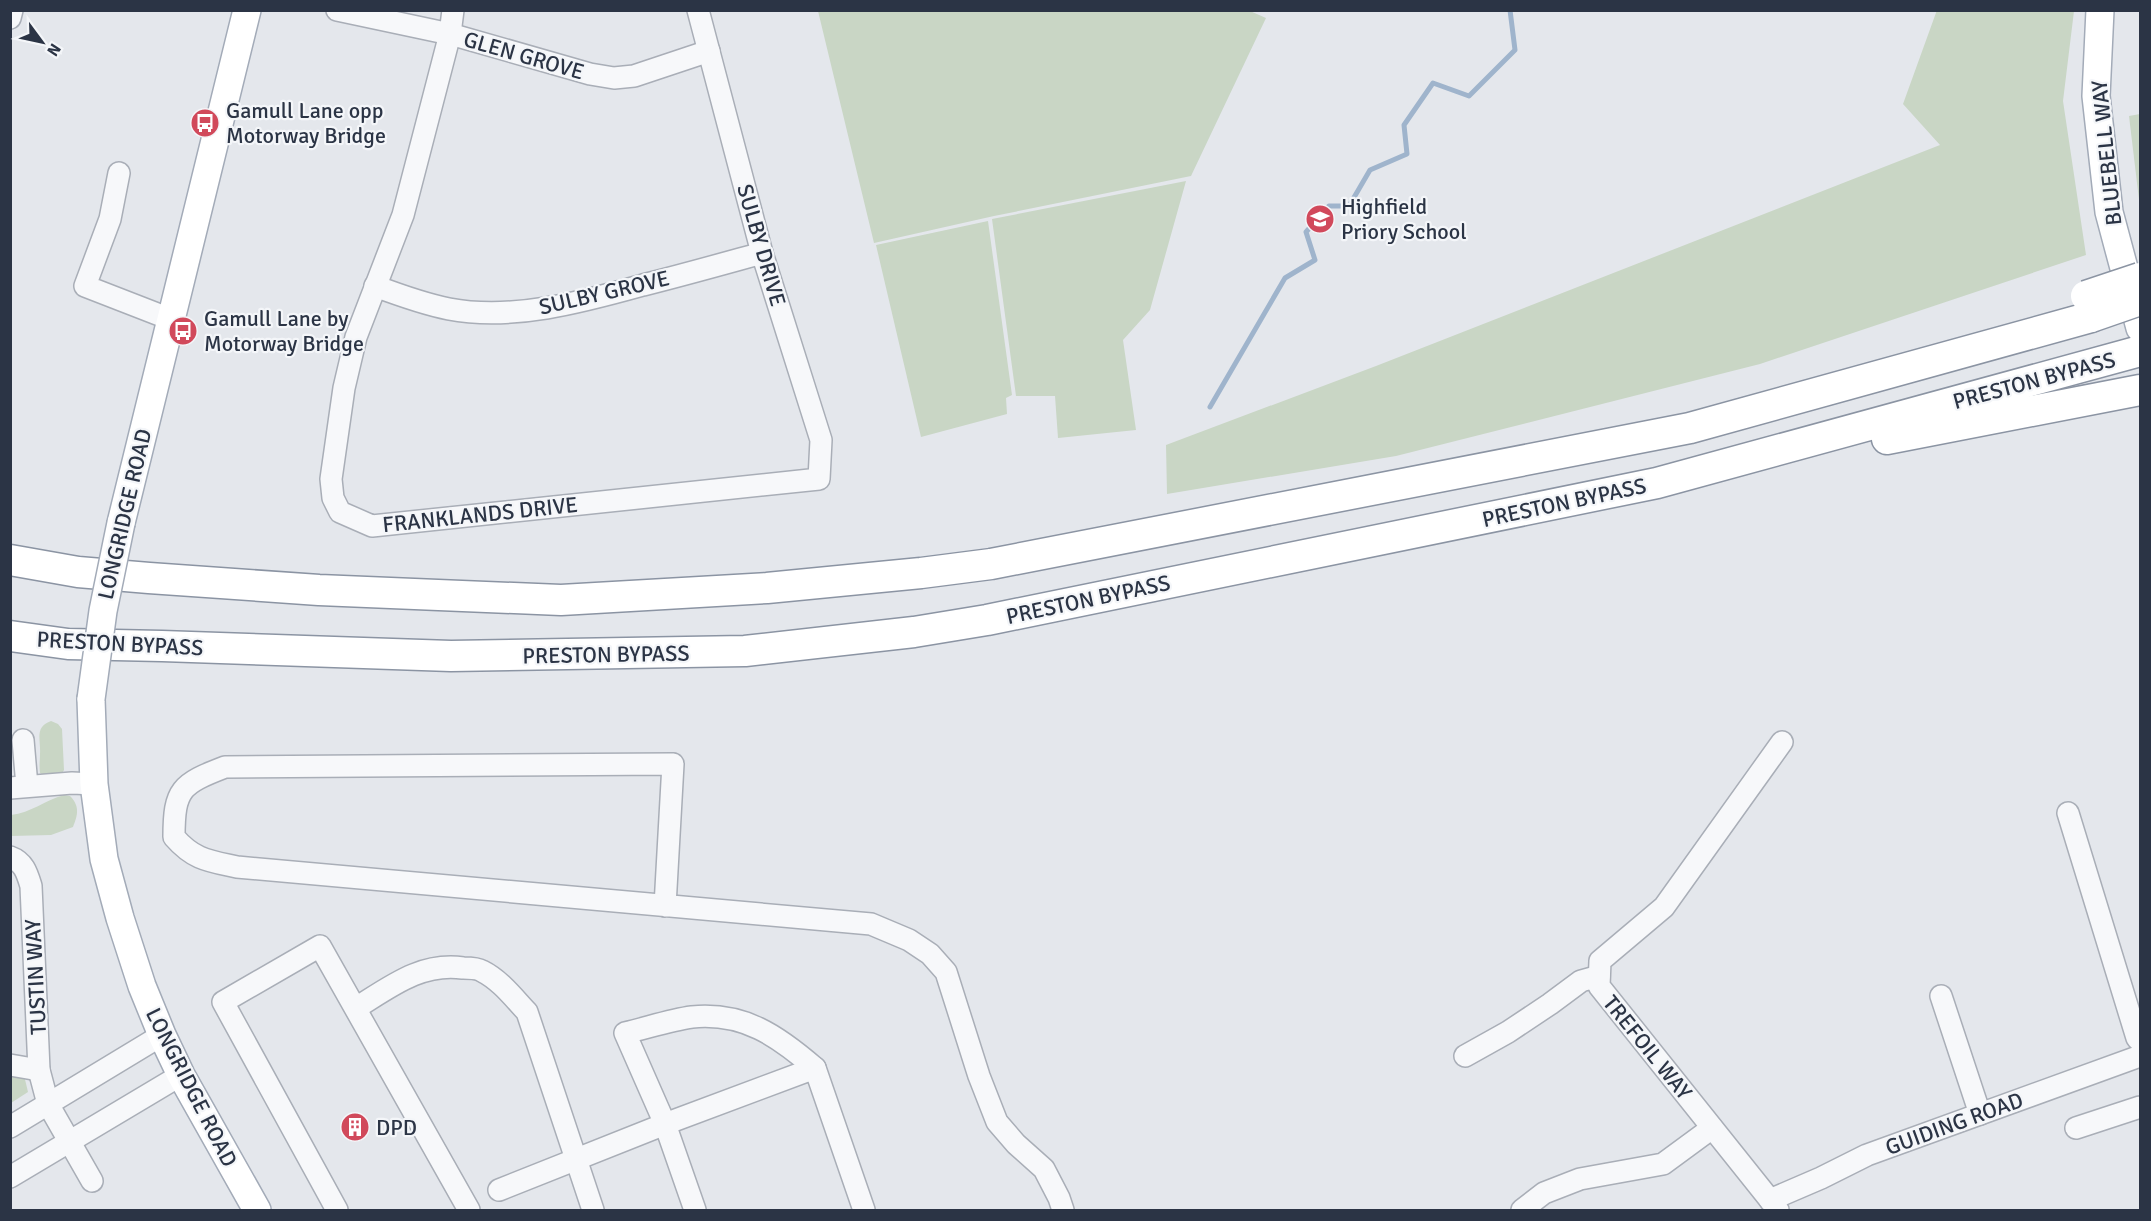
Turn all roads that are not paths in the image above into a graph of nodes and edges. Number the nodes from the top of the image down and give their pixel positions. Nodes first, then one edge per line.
1 (12, 10) edge
2 (247, 10) edge
3 (337, 10) edge
4 (453, 10) edge
5 (698, 10) edge
6 (2100, 10) edge
7 (10, 18) edge
8 (450, 34) junction
9 (709, 51) junction
10 (119, 173) dead end
11 (762, 253) junction
12 (2140, 278) edge
13 (375, 286) junction
14 (2140, 300) edge
15 (2088, 307) junction
16 (170, 320) junction
17 (2140, 328) edge
18 (2140, 351) edge
19 (2129, 392) edge
20 (819, 479) joint
21 (1657, 483) junction
22 (10, 560) edge
23 (10, 636) edge
24 (23, 740) dead end
25 (1782, 742) dead end
26 (94, 784) junction
27 (19, 787) edge
28 (2068, 813) dead end
29 (10, 857) edge
30 (664, 906) junction
31 (1599, 976) junction
32 (1941, 996) dead end
33 (356, 1008) junction
34 (162, 1035) junction
35 (2140, 1041) edge
36 (1465, 1056) dead end
37 (2140, 1056) edge
38 (10, 1065) edge
39 (815, 1068) junction
40 (39, 1070) junction
41 (181, 1075) junction
42 (48, 1104) junction
43 (2140, 1107) edge
44 (1980, 1114) junction
45 (665, 1124) junction
46 (10, 1127) edge
47 (1713, 1128) junction
48 (2076, 1128) dead end
49 (70, 1142) junction
50 (575, 1160) junction
51 (10, 1177) edge
52 (92, 1181) dead end
53 (499, 1190) dead end
54 (1774, 1205) edge
55 (257, 1210) edge
56 (337, 1210) edge
57 (469, 1210) edge
58 (592, 1210) edge
59 (695, 1210) edge
60 (864, 1210) edge
61 (1063, 1210) edge
62 (1522, 1210) edge

1 - 7 street
2 - 16 main road, LONGRIDGE ROAD
3 - 8 street, GLEN GROVE
4 - 8 street, FRANKLANDS DRIVE
5 - 9 street, SULBY DRIVE
6 - 17 main road, BLUEBELL WAY
8 - 9 street, GLEN GROVE
8 - 13 street, FRANKLANDS DRIVE
9 - 11 street, SULBY DRIVE
10 - 16 street
11 - 13 street, SULBY GROVE
11 - 20 street, SULBY DRIVE
12 - 15 highway, bridge
13 - 20 street, FRANKLANDS DRIVE
14 - 15 highway, PRESTON BYPASS, bridge
15 - 22 highway
16 - 26 main road, LONGRIDGE ROAD, bridge
18 - 21 highway, PRESTON BYPASS
19 - 21 highway
21 - 23 highway, PRESTON BYPASS
24 - 27 street
25 - 31 street, TREFOIL WAY
26 - 27 street
26 - 34 main road, LONGRIDGE ROAD
28 - 35 street
29 - 40 street, TUSTIN WAY
30 - 30 street
30 - 61 street
31 - 36 street
31 - 47 street, TREFOIL WAY
32 - 44 street
33 - 50 street
33 - 56 street
33 - 57 street
34 - 41 main road, LONGRIDGE ROAD
34 - 42 street
37 - 44 street, GUIDING ROAD
38 - 40 street
39 - 45 street
39 - 45 street
39 - 60 street
40 - 42 street, TUSTIN WAY
41 - 49 street
41 - 55 main road, LONGRIDGE ROAD
42 - 46 street
42 - 49 street, TUSTIN WAY
43 - 48 street
44 - 54 street, GUIDING ROAD
45 - 50 street
45 - 59 street
47 - 54 street, TREFOIL WAY
47 - 62 street
49 - 51 street
49 - 52 street, TUSTIN WAY
50 - 53 street
50 - 58 street

